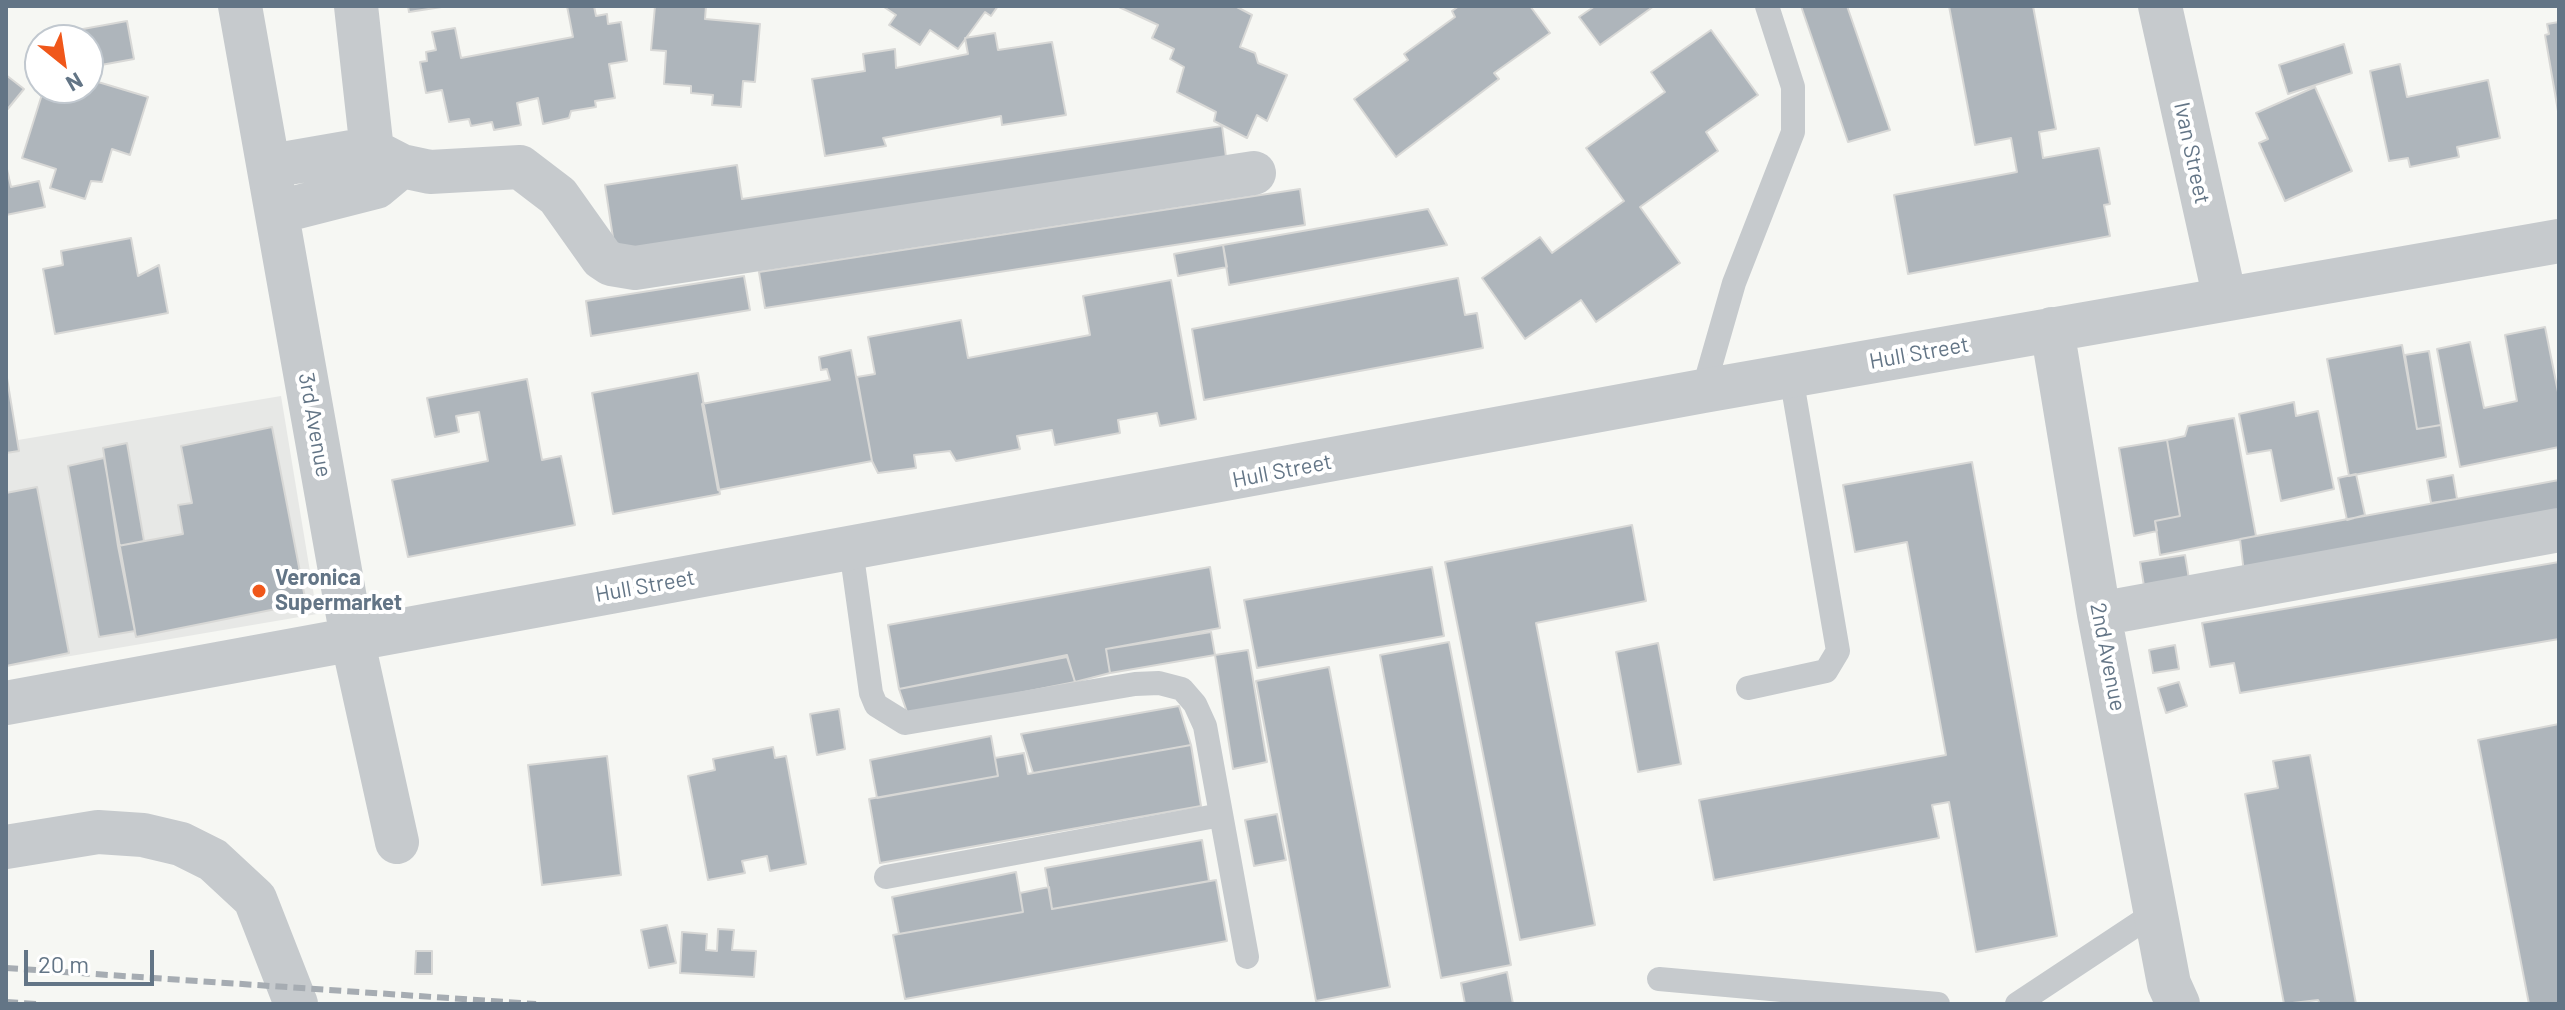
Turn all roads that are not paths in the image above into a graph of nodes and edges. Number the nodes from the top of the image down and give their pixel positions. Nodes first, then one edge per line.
1 (240, 6) edge
2 (356, 6) edge
3 (1767, 6) edge
4 (2160, 6) edge
5 (271, 166) junction
6 (382, 167) junction
7 (1254, 173) dead end
8 (278, 212) junction
9 (2559, 241) edge
10 (2225, 299) junction
11 (2052, 329) junction
12 (1791, 376) junction
13 (1703, 391) junction
14 (2559, 530) edge
15 (851, 549) junction
16 (2099, 614) junction
17 (352, 638) junction
18 (1748, 688) dead end
19 (6, 703) edge
20 (1221, 815) junction
21 (397, 842) dead end
22 (6, 847) edge
23 (886, 877) dead end
24 (2156, 912) junction
25 (1247, 957) dead end
26 (1659, 979) dead end
27 (2174, 994) edge
28 (296, 1004) edge
29 (1938, 1004) edge
30 (2017, 1004) edge

1 - 5 street, 3rd Avenue
2 - 6 street
3 - 13 lane
4 - 10 street, Ivan Street
5 - 6 street
5 - 8 street, 3rd Avenue
6 - 7 street
6 - 8 street
8 - 17 street, 3rd Avenue
9 - 10 street, Hull Street
10 - 11 street, Hull Street
11 - 12 street, Hull Street
11 - 16 street, 2nd Avenue
12 - 13 street, Hull Street
12 - 18 lane
13 - 15 street, Hull Street
14 - 16 street
15 - 17 street, Hull Street
15 - 20 lane
16 - 24 street, 2nd Avenue
17 - 19 street, Hull Street
17 - 21 street, 3rd Avenue
20 - 23 lane
20 - 25 lane
22 - 28 street
24 - 27 street, 2nd Avenue
24 - 30 lane
26 - 29 lane

